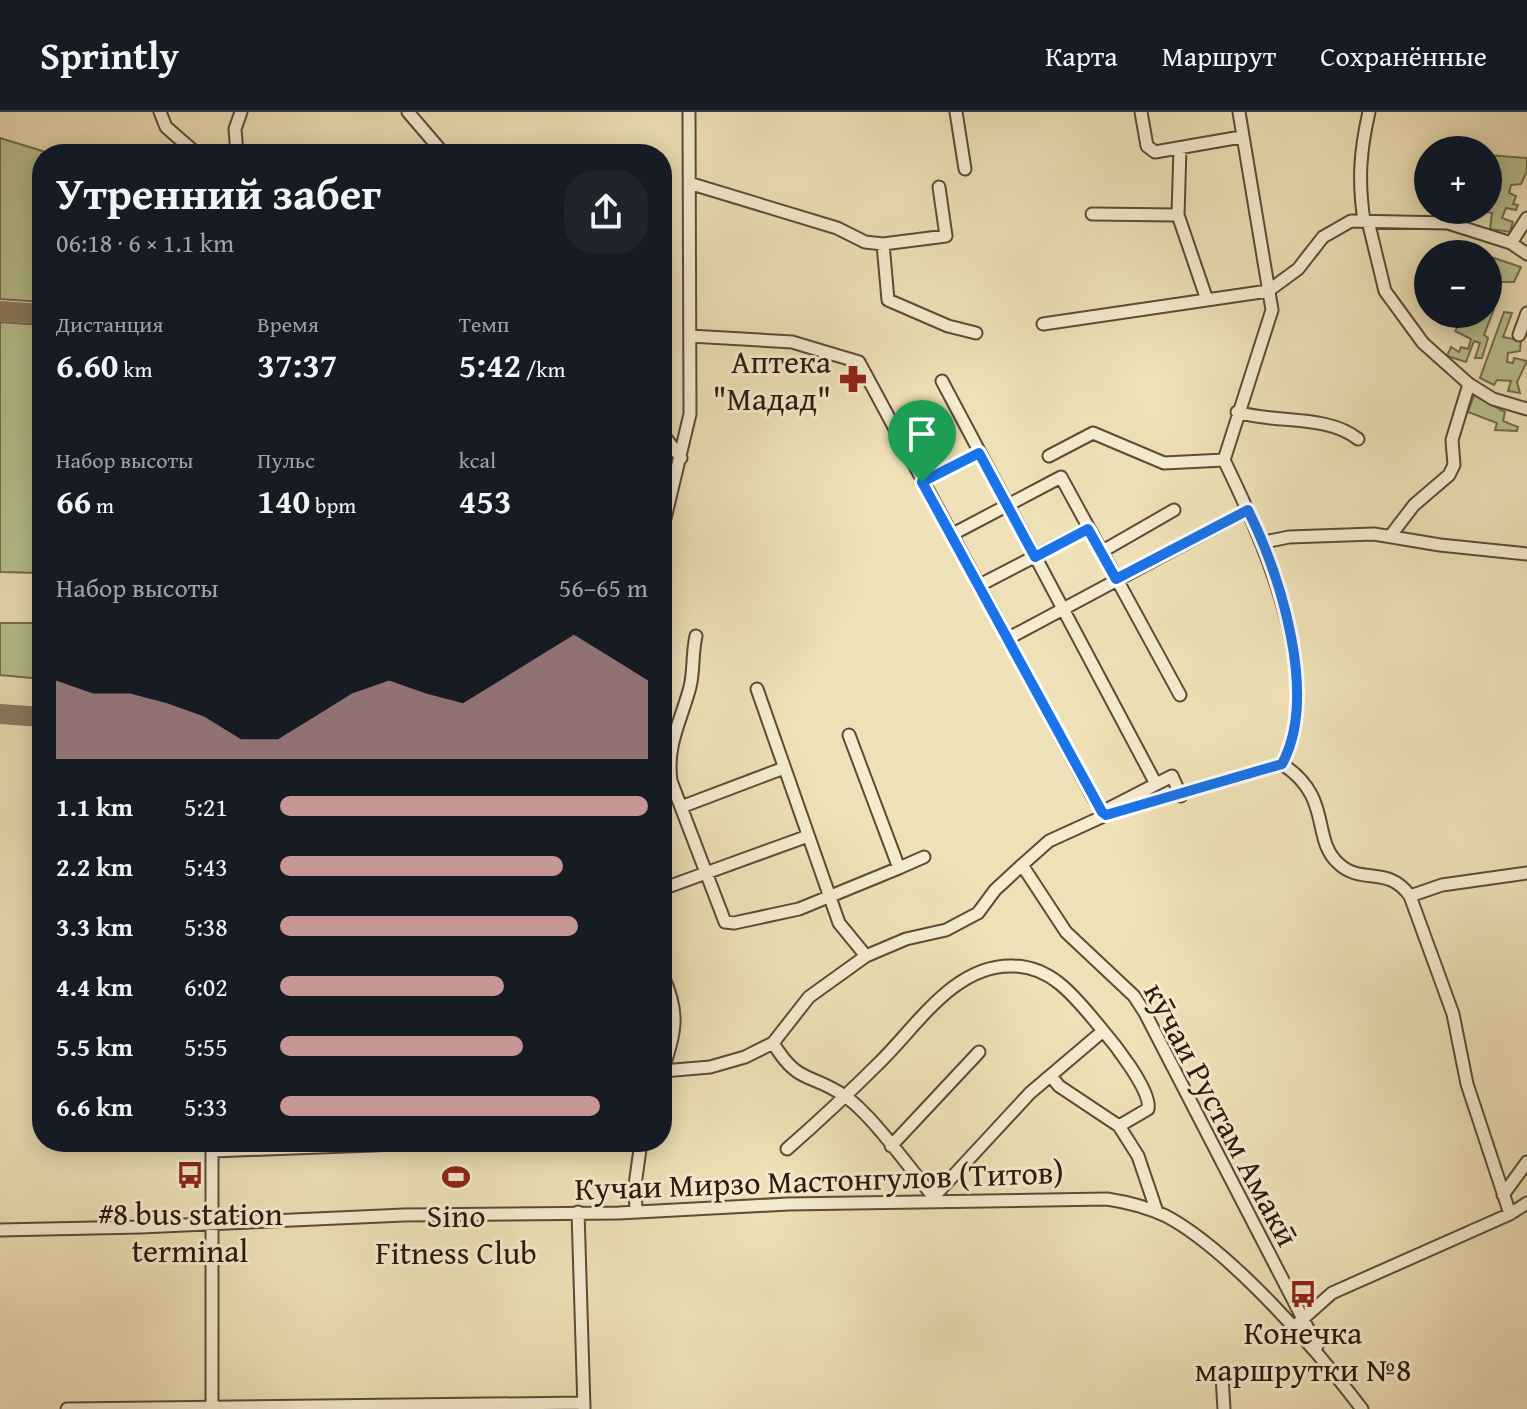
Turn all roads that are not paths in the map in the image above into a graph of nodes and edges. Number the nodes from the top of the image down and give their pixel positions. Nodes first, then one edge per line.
1 (160, 112) edge
2 (241, 112) edge
3 (408, 112) edge
4 (689, 112) edge
5 (956, 112) edge
6 (1141, 112) edge
7 (1239, 112) edge
8 (1369, 112) edge
9 (1241, 137) junction
10 (186, 144) edge
11 (236, 144) edge
12 (435, 144) edge
13 (1180, 148) junction
14 (965, 169) dead end
15 (692, 184) junction
16 (939, 187) dead end
17 (1092, 214) dead end
18 (1178, 215) junction
19 (1527, 218) edge
20 (1366, 221) junction
21 (1511, 243) junction
22 (883, 244) junction
23 (1527, 254) edge
24 (1268, 291) junction
25 (1206, 297) junction
26 (1527, 313) edge
27 (1043, 324) dead end
28 (976, 333) dead end
29 (1519, 335) dead end
30 (690, 336) junction
31 (942, 381) dead end
32 (1469, 384) junction
33 (1527, 409) edge
34 (1237, 412) junction
35 (1358, 439) dead end
36 (672, 446) edge
37 (979, 453) junction
38 (1049, 456) dead end
39 (681, 458) junction
40 (1224, 460) junction
41 (922, 482) junction
42 (672, 492) edge
43 (1007, 506) junction
44 (1174, 510) dead end
45 (1248, 510) junction
46 (1088, 529) junction
47 (951, 535) junction
48 (1391, 535) junction
49 (1264, 542) junction
50 (1101, 552) junction
51 (1527, 554) edge
52 (1035, 557) junction
53 (1116, 579) junction
54 (978, 586) junction
55 (1060, 608) junction
56 (696, 636) dead end
57 (1007, 639) junction
58 (757, 689) dead end
59 (1180, 695) dead end
60 (849, 735) dead end
61 (672, 742) edge
62 (1282, 764) junction
63 (784, 768) junction
64 (672, 784) edge
65 (1156, 784) junction
66 (1181, 796) junction
67 (681, 807) junction
68 (1104, 814) junction
69 (808, 836) junction
70 (924, 857) dead end
71 (1022, 865) junction
72 (899, 868) junction
73 (706, 872) junction
74 (1527, 873) edge
75 (672, 885) edge
76 (1410, 896) junction
77 (829, 897) junction
78 (866, 956) junction
79 (672, 995) edge
80 (1103, 1031) junction
81 (672, 1035) edge
82 (773, 1043) junction
83 (979, 1052) dead end
84 (672, 1071) edge
85 (1051, 1076) junction
86 (845, 1097) junction
87 (1119, 1126) junction
88 (891, 1146) junction
89 (787, 1149) dead end
90 (212, 1152) edge
91 (640, 1152) edge
92 (1527, 1162) edge
93 (1503, 1195) junction
94 (931, 1199) junction
95 (1527, 1203) edge
96 (636, 1211) junction
97 (578, 1212) junction
98 (1157, 1212) junction
99 (1510, 1214) junction
100 (213, 1224) junction
101 (0, 1230) edge
102 (1297, 1324) junction
103 (1222, 1376) dead end
104 (584, 1406) edge
105 (212, 1408) edge
106 (67, 1409) edge
107 (1224, 1409) edge
108 (1362, 1409) edge

1 - 10 street
2 - 11 street
3 - 12 street
4 - 15 street
5 - 14 street
6 - 13 street
7 - 9 street
8 - 20 street
9 - 13 street
9 - 24 street
13 - 18 street
15 - 22 street
15 - 30 street
16 - 22 street
17 - 18 street
18 - 25 street
19 - 21 street
20 - 21 street
20 - 24 street
20 - 32 street
21 - 23 street
22 - 28 street
24 - 25 street
24 - 34 street
25 - 27 street
26 - 29 street
30 - 39 street
30 - 41 street
31 - 37 street
32 - 33 street
32 - 48 street
34 - 35 street
34 - 40 street
36 - 39 street
37 - 41 street
37 - 43 street
38 - 40 street
39 - 42 street
40 - 45 street
41 - 47 street
43 - 46 street
43 - 47 street
43 - 52 street
44 - 50 street
45 - 49 street
45 - 53 street
46 - 50 street
46 - 52 street
47 - 54 street
48 - 49 street
48 - 51 street
49 - 62 street
50 - 53 street
52 - 54 street
52 - 55 street
53 - 55 street
53 - 59 street
54 - 57 street
55 - 57 street
55 - 65 street
56 - 61 street
57 - 68 street
58 - 63 street
60 - 72 street
62 - 66 street
62 - 76 street
63 - 67 street
63 - 69 street
64 - 67 street
65 - 66 street
65 - 68 street
66 - 68 street
67 - 73 street
68 - 71 street
69 - 73 street
69 - 77 street
70 - 72 street
71 - 78 street
71 - 102 street, кӯчаи Рустам Амакӣ
72 - 77 street
73 - 75 street
73 - 77 street
74 - 76 street
76 - 93 street
77 - 78 street
78 - 82 street
79 - 81 street
80 - 85 street
80 - 86 street
80 - 87 street
82 - 84 street
82 - 86 street
83 - 88 street
85 - 87 street
85 - 94 street
86 - 88 street
86 - 89 street
87 - 98 street
88 - 94 street
90 - 100 street
91 - 96 street
92 - 93 street
93 - 99 street
94 - 96 street, Кучаи Мирзо Мастонгулов (Титов)
94 - 98 street, Кучаи Мирзо Мастонгулов (Титов)
95 - 99 street
96 - 97 street, Кучаи Мирзо Мастонгулов (Титов)
97 - 100 street, Кучаи Мирзо Мастонгулов (Титов)
97 - 104 street
98 - 102 street, Кучаи Мирзо Мастонгулов (Титов)
99 - 102 street
100 - 101 street, Кучаи Мирзо Мастонгулов (Титов)
100 - 105 street
102 - 108 street, Кучаи Мирзо Мастонгулов (Титов)
103 - 107 street
104 - 105 street
105 - 106 street

